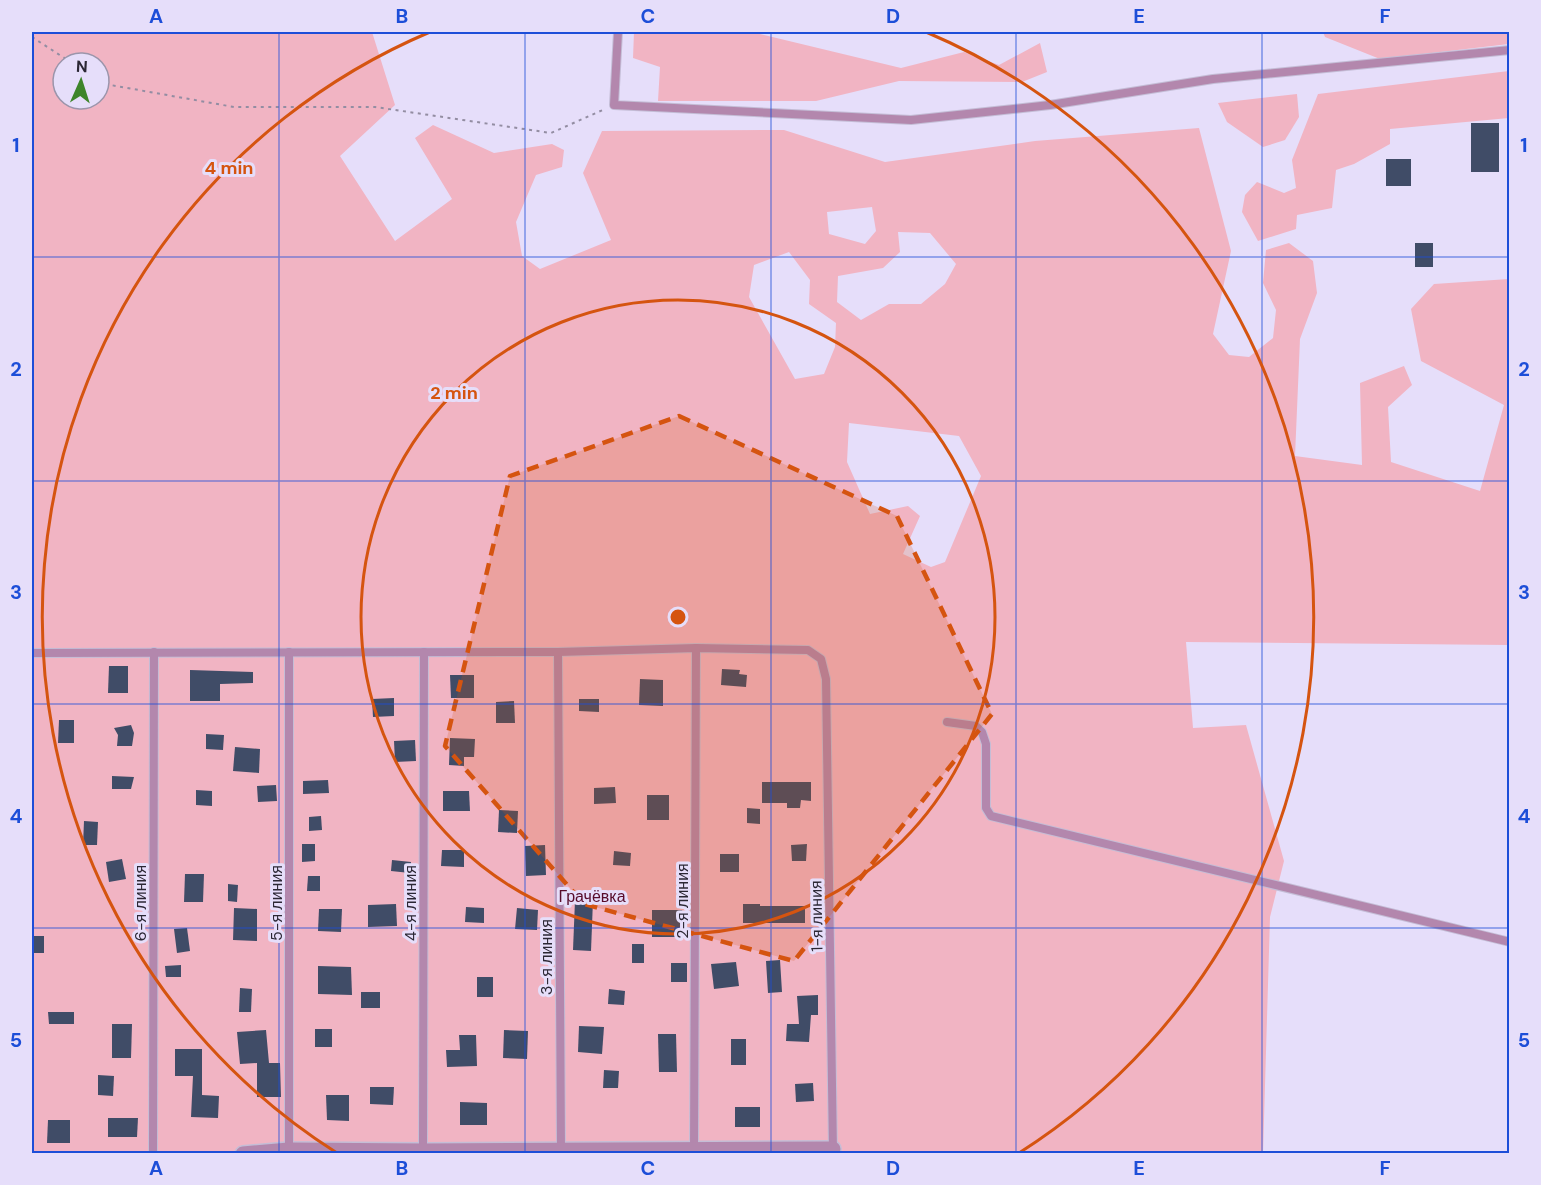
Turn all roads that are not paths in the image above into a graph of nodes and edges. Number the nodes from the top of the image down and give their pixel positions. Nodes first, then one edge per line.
1 (618, 32) edge
2 (1509, 50) edge
3 (696, 648) junction
4 (154, 652) junction
5 (289, 652) junction
6 (424, 652) junction
7 (558, 652) junction
8 (32, 653) edge
9 (947, 722) dead end
10 (1509, 942) edge
11 (832, 1151) edge
12 (289, 1152) edge
13 (423, 1152) edge
14 (561, 1152) edge
15 (694, 1152) edge
16 (153, 1154) edge
17 (243, 1154) edge

1 - 2 lane
3 - 7 lane
3 - 11 lane, 1-я линия
3 - 15 lane, 2-я линия
4 - 5 lane
4 - 8 lane
4 - 16 lane, 6-я линия
5 - 6 lane
5 - 12 lane, 5-я линия
6 - 7 lane
6 - 13 lane, 4-я линия
7 - 14 lane, 3-я линия
9 - 10 lane
11 - 15 street
12 - 13 street
12 - 17 street
13 - 14 street
14 - 15 street

